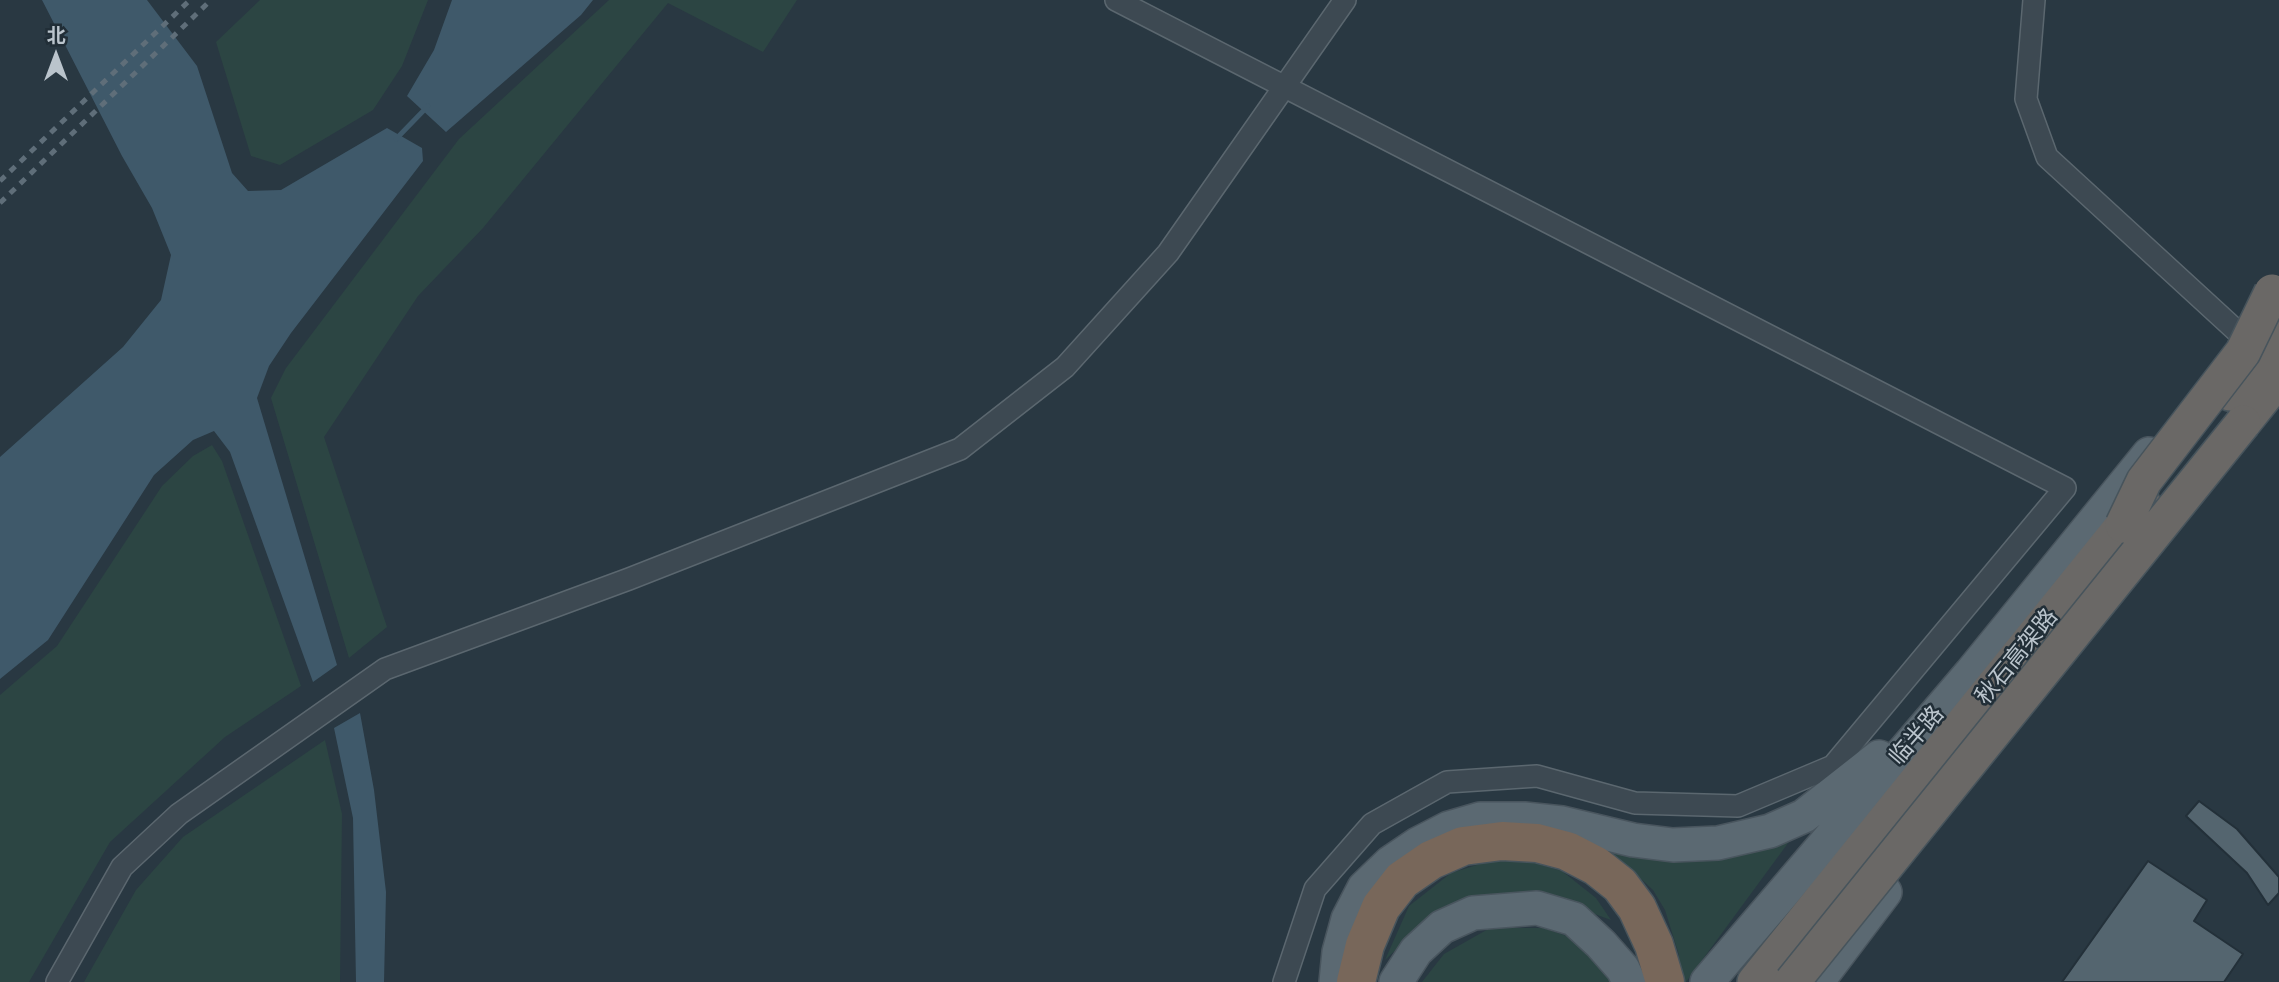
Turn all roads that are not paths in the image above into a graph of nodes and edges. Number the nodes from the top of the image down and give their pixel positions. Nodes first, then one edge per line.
1 (1116, 0) edge
2 (1345, 0) edge
3 (2034, 0) edge
4 (1284, 87) junction
5 (2279, 281) edge
6 (2279, 290) edge
7 (2279, 334) edge
8 (2241, 335) junction
9 (2279, 367) edge
10 (2279, 378) edge
11 (2279, 392) edge
12 (2243, 423) junction
13 (2123, 525) junction
14 (1971, 673) junction
15 (57, 982) edge
16 (1284, 982) edge
17 (1336, 982) edge
18 (1356, 982) edge
19 (1396, 982) edge
20 (1629, 982) edge
21 (1665, 982) edge
22 (1707, 982) edge
23 (1755, 982) edge
24 (1792, 982) edge
25 (1816, 982) edge

1 - 4 street
2 - 4 street
3 - 8 street
4 - 15 street
4 - 16 street
5 - 13 highway, bridge
6 - 8 main road, 临半路
7 - 13 highway, 秋石高架路, bridge
8 - 14 main road, 临半路
9 - 25 main road
10 - 12 highway, 秋石高架路
11 - 12 highway
12 - 24 highway, 秋石高架路, bridge
13 - 23 highway, 秋石高架路
14 - 17 main road
14 - 22 main road, 临半路
18 - 21 highway
19 - 20 main road

